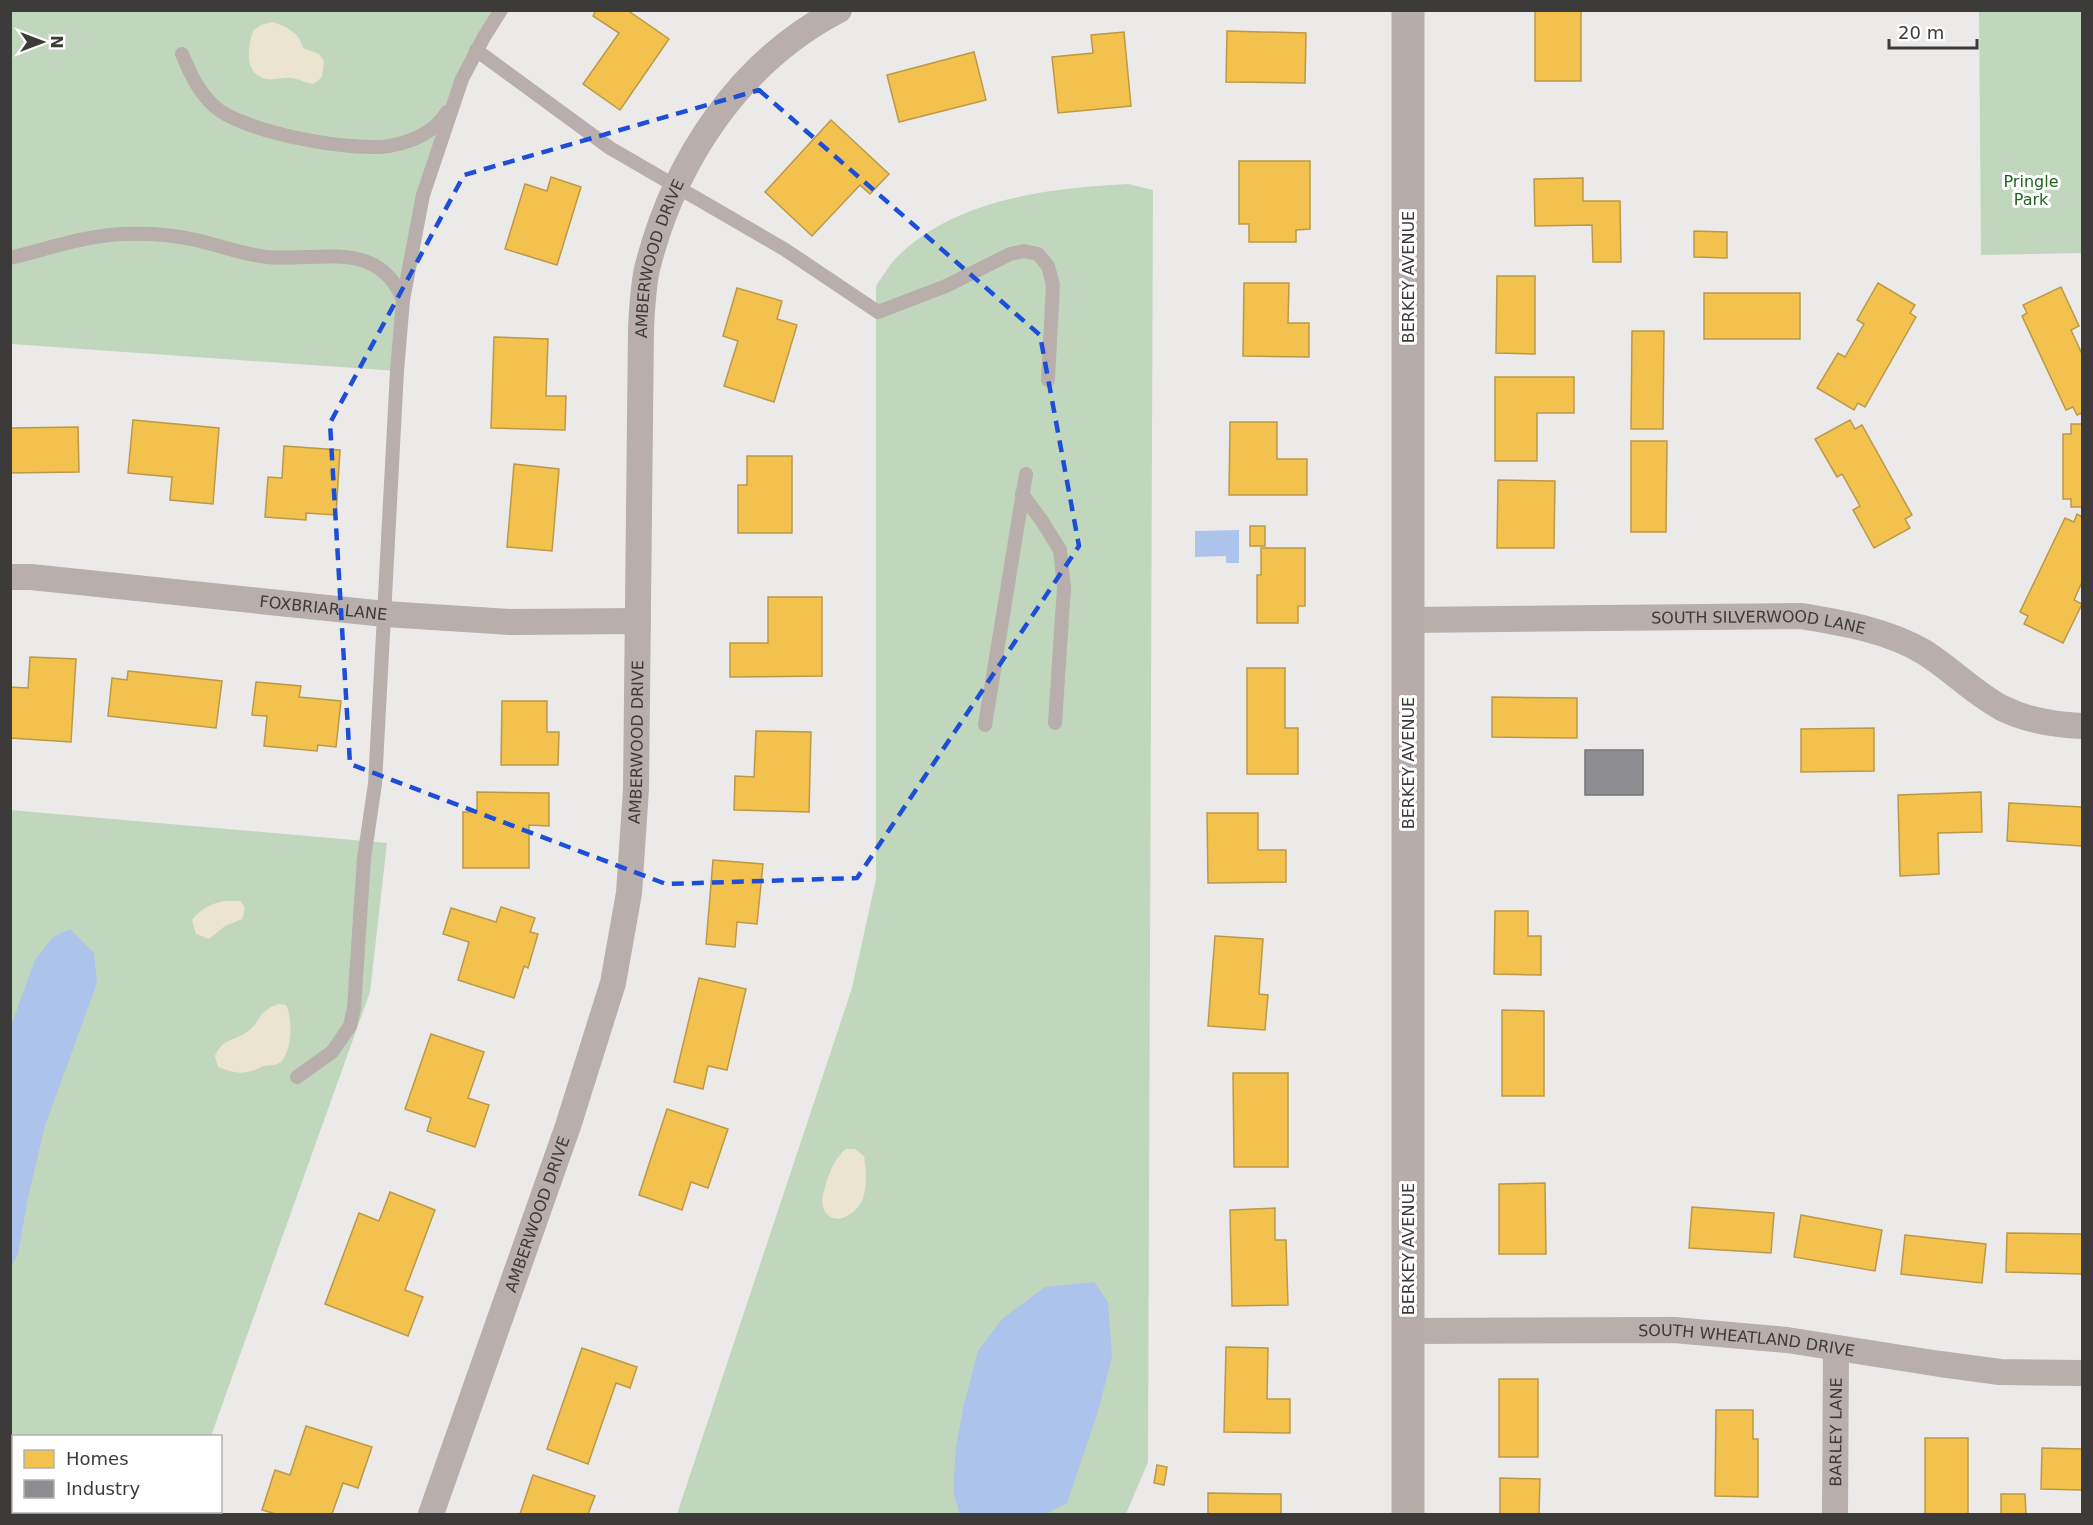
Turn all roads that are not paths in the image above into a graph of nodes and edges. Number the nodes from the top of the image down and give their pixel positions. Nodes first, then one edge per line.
1 (501, 10) edge
2 (839, 10) edge
3 (1408, 10) edge
4 (476, 50) junction
5 (182, 54) dead end
6 (455, 100) junction
7 (677, 186) junction
8 (10, 258) edge
9 (403, 300) junction
10 (1048, 380) dead end
11 (1026, 474) dead end
12 (1022, 494) junction
13 (10, 577) edge
14 (385, 614) junction
15 (1408, 620) junction
16 (638, 621) junction
17 (1055, 723) dead end
18 (985, 725) dead end
19 (2082, 726) edge
20 (297, 1077) dead end
21 (1408, 1331) junction
22 (1836, 1348) junction
23 (2082, 1373) edge
24 (431, 1515) edge
25 (1408, 1515) edge
26 (1835, 1515) edge

1 - 4 lane
2 - 7 street, AMBERWOOD DRIVE
3 - 15 street, BERKEY AVENUE
4 - 6 lane
4 - 7 lane
5 - 6 lane
6 - 9 lane
7 - 10 lane
7 - 16 street, AMBERWOOD DRIVE
8 - 9 lane
9 - 14 lane
11 - 12 lane
12 - 17 lane
12 - 18 lane
13 - 14 street, FOXBRIAR LANE
14 - 16 street, FOXBRIAR LANE
14 - 20 lane
15 - 19 street, SOUTH SILVERWOOD LANE
15 - 21 street, BERKEY AVENUE
16 - 24 street, AMBERWOOD DRIVE
21 - 22 street, SOUTH WHEATLAND DRIVE
21 - 25 street, BERKEY AVENUE
22 - 23 street, SOUTH WHEATLAND DRIVE
22 - 26 street, BARLEY LANE

